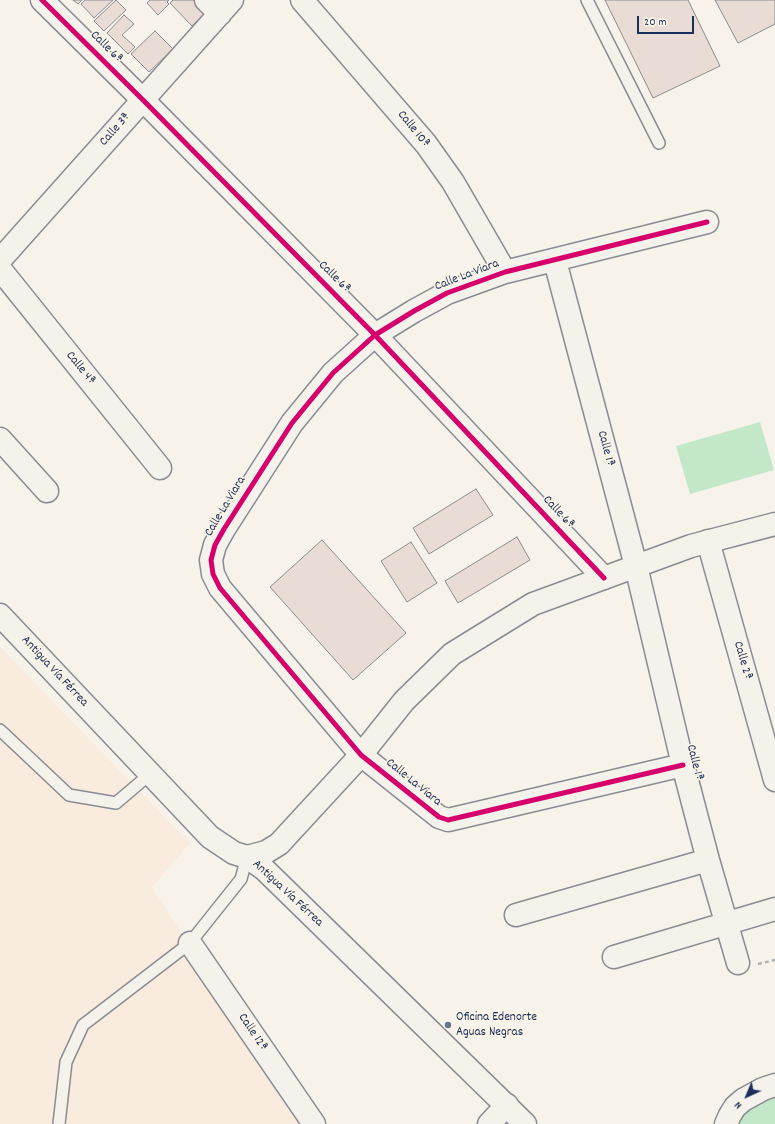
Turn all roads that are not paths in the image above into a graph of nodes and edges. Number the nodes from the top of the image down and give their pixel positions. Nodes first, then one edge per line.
1 (42, 0) edge
2 (302, 0) edge
3 (587, 0) edge
4 (219, 5) edge
5 (143, 100) junction
6 (659, 143) dead end
7 (706, 222) dead end
8 (0, 260) edge
9 (555, 261) junction
10 (0, 269) edge
11 (506, 272) junction
12 (375, 335) junction
13 (0, 439) edge
14 (160, 468) dead end
15 (47, 491) dead end
16 (775, 524) edge
17 (708, 542) junction
18 (636, 566) junction
19 (604, 578) junction
20 (0, 615) edge
21 (0, 730) edge
22 (361, 755) junction
23 (683, 765) junction
24 (150, 774) junction
25 (775, 780) edge
26 (247, 857) junction
27 (708, 860) junction
28 (775, 909) edge
29 (516, 915) dead end
30 (726, 923) junction
31 (190, 943) junction
32 (614, 957) dead end
33 (738, 963) dead end
34 (775, 1085) edge
35 (506, 1105) junction
36 (59, 1124) edge
37 (314, 1124) edge
38 (489, 1124) edge
39 (525, 1124) edge
40 (726, 1124) edge

1 - 5 street, Calle 6ª
2 - 11 street, Calle 10ª
3 - 6 lane
4 - 5 street, Calle 3ª
5 - 8 street, Calle 3ª
5 - 12 street, Calle 6ª
7 - 9 street, Calle La Viara
9 - 11 street, Calle La Viara
9 - 18 street, Calle 1ª
10 - 14 street, Calle 4ª
11 - 12 street, Calle La Viara
12 - 19 street, Calle 6ª
12 - 22 street, Calle La Viara
13 - 15 street
16 - 17 street
17 - 18 street
17 - 25 street, Calle 2ª
18 - 19 street
18 - 23 street, Calle 1ª
19 - 22 street
20 - 24 street, Antigua Vía Férrea
21 - 24 lane
22 - 23 street, Calle La Viara
22 - 26 street
23 - 27 street, Calle 1ª
24 - 26 street, Antigua Vía Férrea
26 - 31 lane
26 - 35 street, Antigua Vía Férrea
27 - 29 street
27 - 30 street, Calle 1ª
28 - 30 street
30 - 32 street
30 - 33 street, Calle 1ª
31 - 36 lane
31 - 37 street, Calle 12ª
34 - 40 street
35 - 38 street
35 - 39 street, Antigua Vía Férrea

